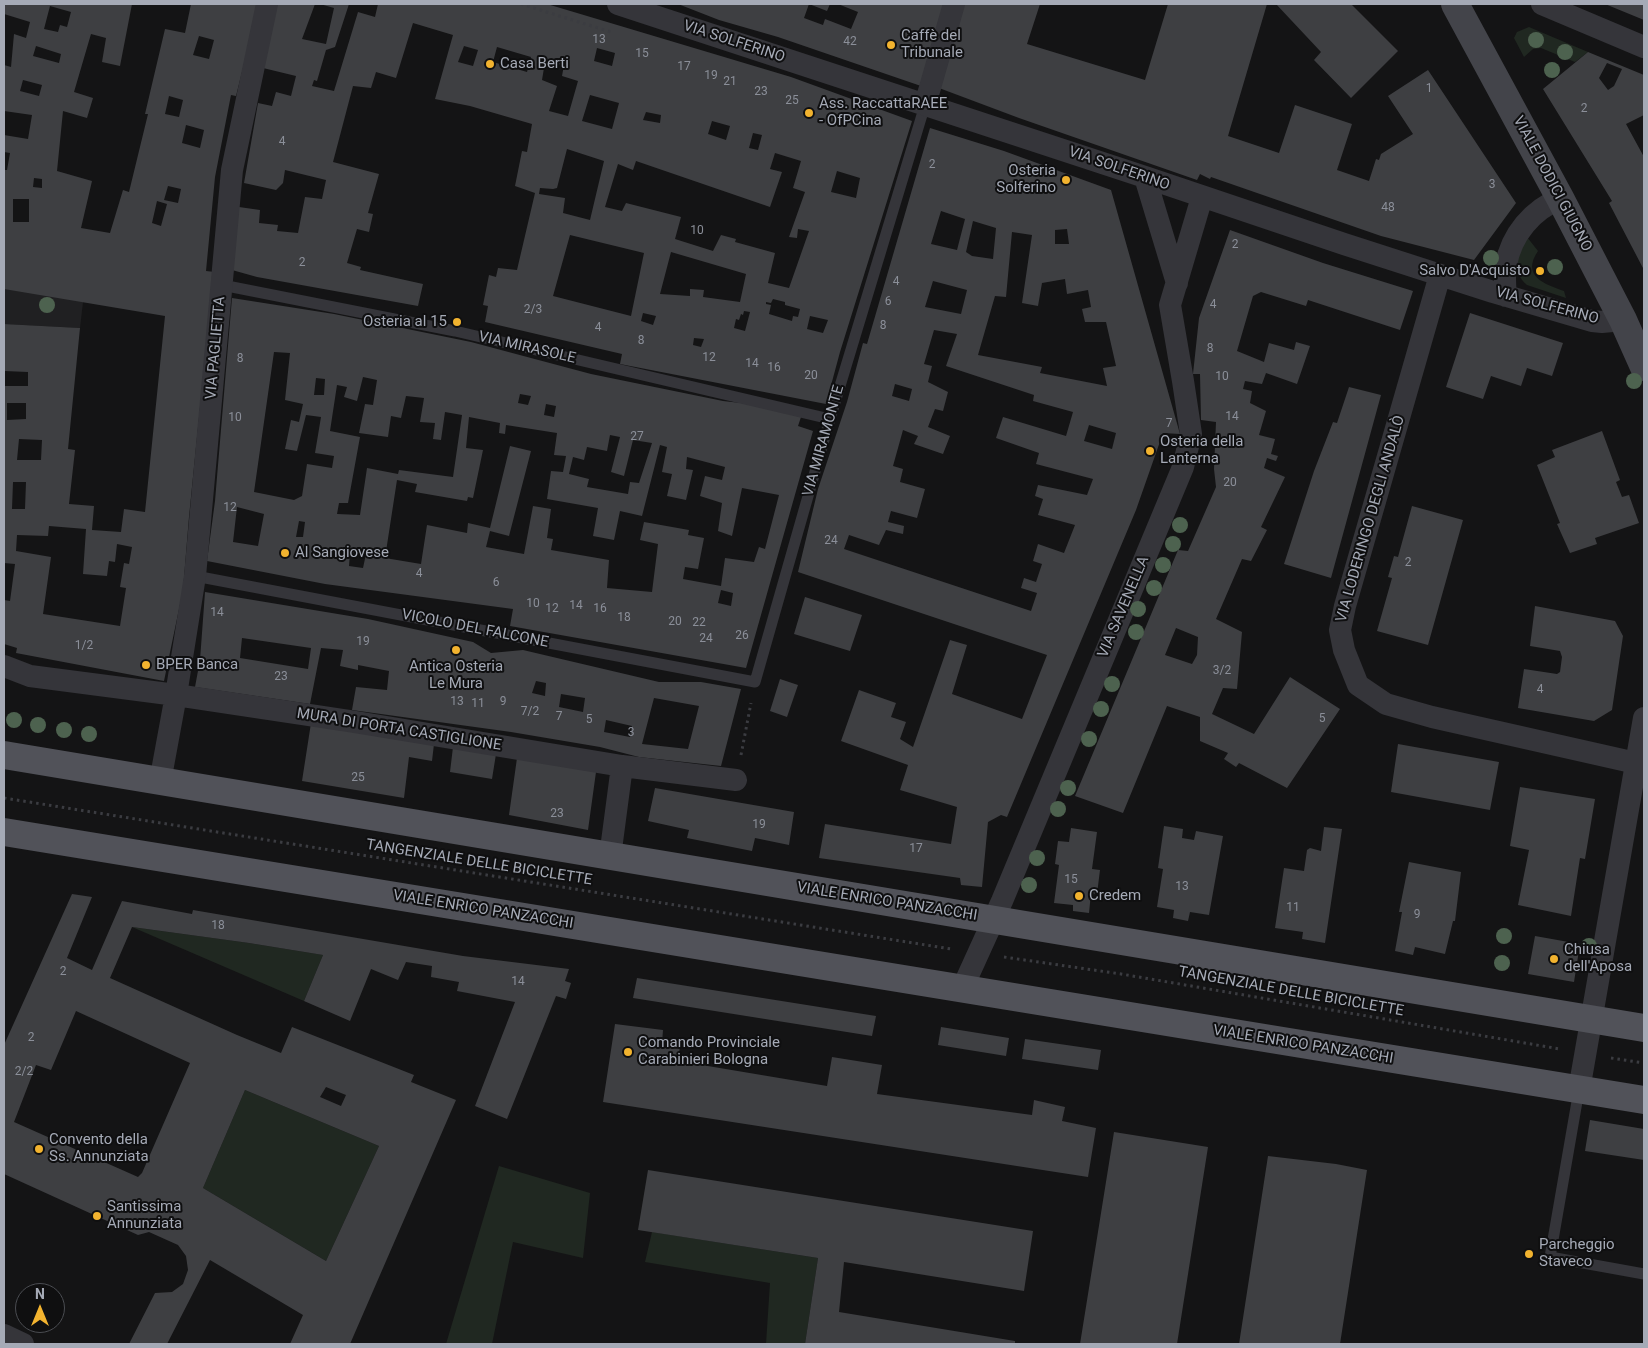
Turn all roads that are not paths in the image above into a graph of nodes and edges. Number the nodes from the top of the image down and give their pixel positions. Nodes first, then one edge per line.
1 (267, 4) edge
2 (618, 4) edge
3 (954, 4) edge
4 (1455, 4) edge
5 (1542, 4) edge
6 (1644, 47) edge
7 (926, 105) junction
8 (1145, 177) junction
9 (1202, 197) junction
10 (1560, 199) junction
11 (1440, 275) junction
12 (1177, 282) junction
13 (222, 285) junction
14 (1506, 296) junction
15 (1623, 320) junction
16 (1643, 360) edge
17 (830, 419) junction
18 (195, 576) junction
19 (4, 666) edge
20 (755, 682) joint
21 (176, 695) junction
22 (1644, 718) edge
23 (4, 755) edge
24 (1636, 763) junction
25 (622, 766) junction
26 (736, 780) road end
27 (160, 782) junction
28 (4, 832) edge
29 (610, 857) junction
30 (993, 920) junction
31 (962, 989) junction
32 (1590, 1019) junction
33 (1644, 1028) edge
34 (1579, 1090) junction
35 (1644, 1100) edge
36 (1644, 1274) edge
37 (4, 1334) edge
38 (23, 1344) edge

1 - 13 street, VIA PAGLIETTA
2 - 7 street, VIA SOLFERINO
3 - 7 street
4 - 10 street, VIALE DODICI GIUGNO
5 - 6 street
7 - 8 street, VIA SOLFERINO
7 - 17 lane, VIA MIRAMONTE
8 - 9 street, VIA SOLFERINO
8 - 12 street
9 - 11 street, VIA SOLFERINO
9 - 12 street, VIA SAVENELLA
10 - 14 street
10 - 15 street, VIALE DODICI GIUGNO
11 - 14 street, VIA SOLFERINO
11 - 24 street, VIA LODERINGO DEGLI ANDALÒ
12 - 30 street, VIA SAVENELLA
13 - 17 lane, VIA MIRASOLE
13 - 18 street, VIA PAGLIETTA
14 - 15 street, VIA SOLFERINO
15 - 16 street, VIALE DODICI GIUGNO
17 - 20 lane, VIA MIRAMONTE
18 - 20 lane, VICOLO DEL FALCONE
18 - 21 street, VIA PAGLIETTA
19 - 21 street, MURA DI PORTA CASTIGLIONE
21 - 25 street, MURA DI PORTA CASTIGLIONE
21 - 27 street, VIA PAGLIETTA
22 - 24 street
23 - 27 main road, VIALE ENRICO PANZACCHI
24 - 32 street
25 - 26 street, MURA DI PORTA CASTIGLIONE
25 - 29 street
27 - 29 main road, VIALE ENRICO PANZACCHI
28 - 31 main road, VIALE ENRICO PANZACCHI
29 - 30 main road, VIALE ENRICO PANZACCHI
30 - 31 street, VIALE ENRICO PANZACCHI
30 - 32 main road, VIALE ENRICO PANZACCHI
31 - 34 main road, VIALE ENRICO PANZACCHI
32 - 33 main road, VIALE ENRICO PANZACCHI
32 - 34 street
34 - 35 main road, VIALE ENRICO PANZACCHI
34 - 36 lane
37 - 38 street

